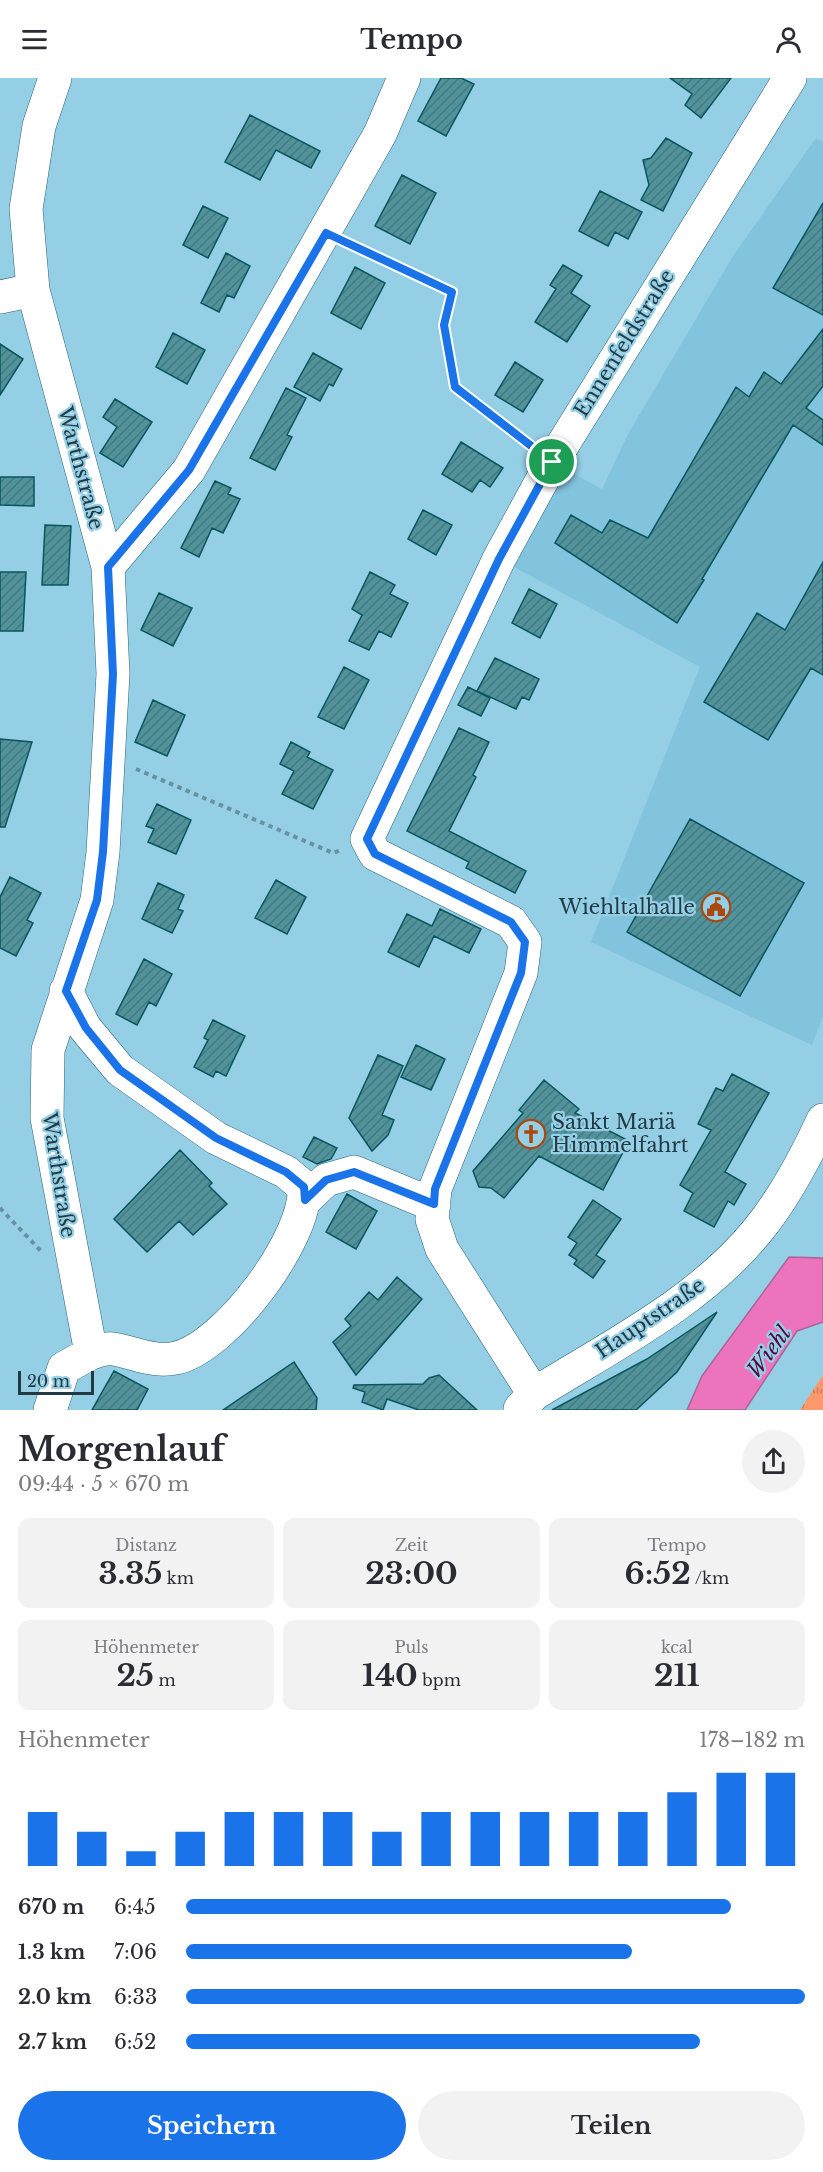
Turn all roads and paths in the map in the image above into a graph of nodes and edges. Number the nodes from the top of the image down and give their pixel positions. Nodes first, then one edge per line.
1 (55, 78) edge
2 (404, 78) edge
3 (790, 78) edge
4 (326, 233) junction
5 (33, 290) junction
6 (0, 297) edge
7 (552, 462) junction
8 (108, 567) junction
9 (108, 756) junction
10 (367, 839) junction
11 (66, 991) junction
12 (823, 1120) edge
13 (305, 1200) junction
14 (434, 1204) junction
15 (0, 1208) edge
16 (75, 1271) junction
17 (91, 1353) junction
18 (527, 1402) edge
19 (50, 1410) edge

1 - 5 street, Warthstraße
2 - 4 street
3 - 7 street, Ennenfeldstraße
4 - 7 path
4 - 8 street
5 - 6 street
5 - 8 street, Warthstraße
7 - 10 street, Ennenfeldstraße
8 - 9 street, Warthstraße
9 - 10 path
9 - 11 street, Warthstraße
10 - 14 street
11 - 13 street
11 - 16 street, Warthstraße
12 - 18 street, Hauptstraße
13 - 14 street
13 - 17 street
14 - 18 street
15 - 16 path
16 - 17 street, Warthstraße
17 - 19 street

